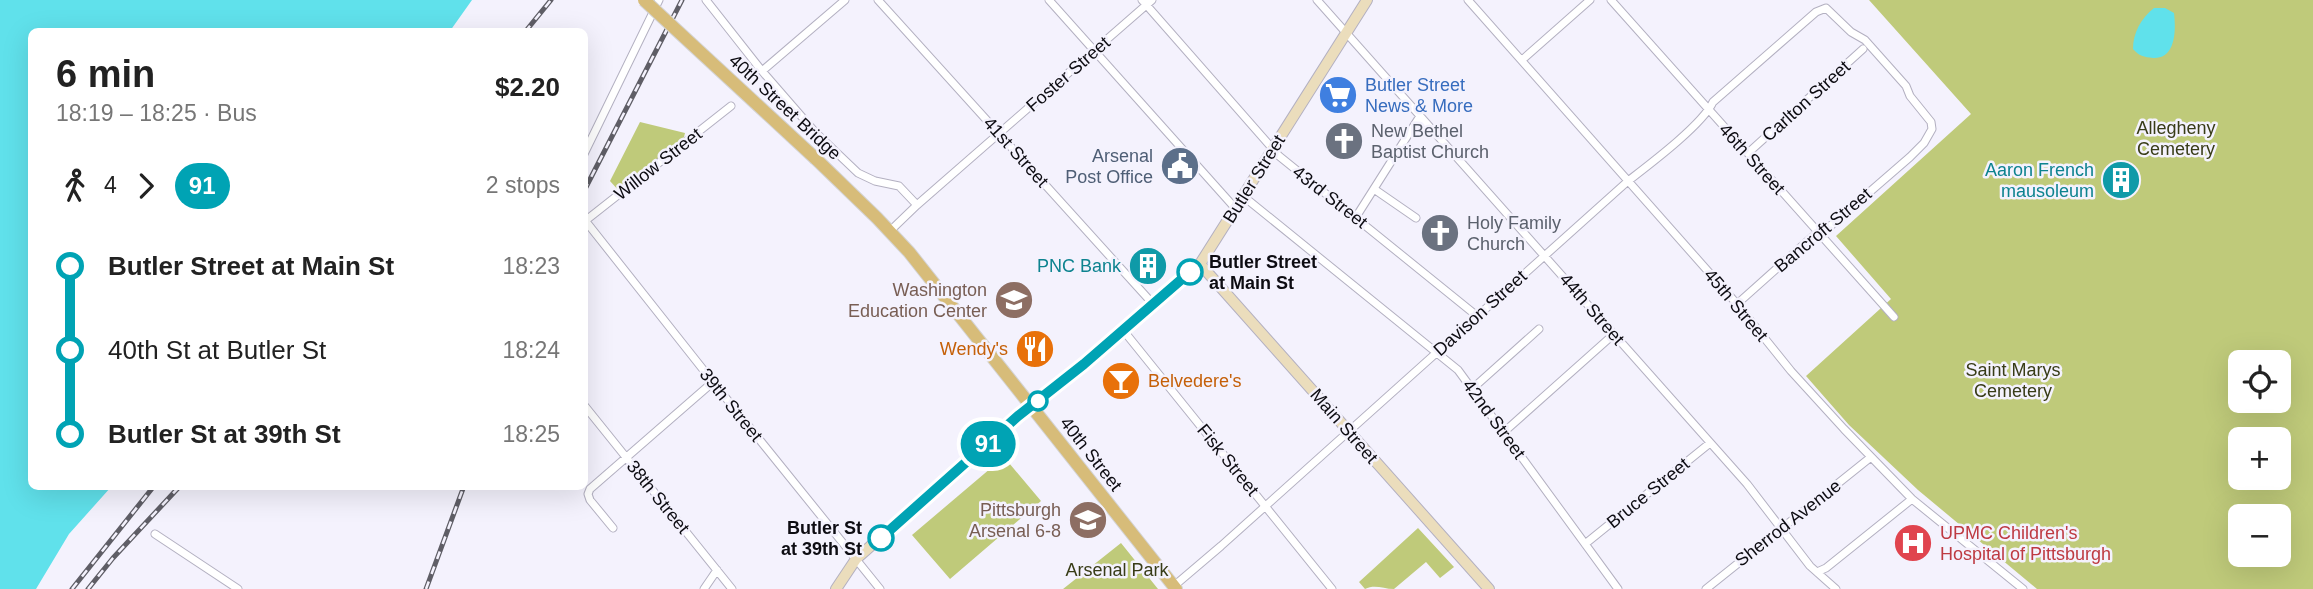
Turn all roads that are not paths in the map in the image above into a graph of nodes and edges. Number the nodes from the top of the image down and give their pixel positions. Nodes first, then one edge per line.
1 (644, 0) edge
2 (659, 0) edge
3 (706, 0) edge
4 (845, 0) edge
5 (878, 0) edge
6 (1049, 0) edge
7 (1317, 0) edge
8 (1367, 0) edge
9 (1468, 0) edge
10 (1590, 0) edge
11 (1611, 0) edge
12 (1147, 2) edge
13 (1816, 12) joint
14 (1346, 31) junction
15 (1863, 49) dead end
16 (1094, 52) junction
17 (1522, 60) junction
18 (762, 71) junction
19 (730, 106) dead end
20 (1709, 111) junction
21 (1420, 117) junction
22 (1000, 135) junction
23 (588, 146) edge
24 (1273, 149) junction
25 (1748, 153) junction
26 (1628, 181) junction
27 (1374, 189) junction
28 (1243, 196) junction
29 (917, 205) junction
30 (1236, 208) junction
31 (1356, 217) junction
32 (588, 218) edge
33 (1416, 218) dead end
34 (588, 224) edge
35 (890, 231) junction
36 (1820, 235) junction
37 (899, 242) joint
38 (1545, 256) junction
39 (1200, 264) junction
40 (1153, 304) junction
41 (1737, 304) junction
42 (1477, 316) junction
43 (1894, 317) dead end
44 (1539, 329) dead end
45 (1123, 330) junction
46 (1614, 334) junction
47 (1436, 353) junction
48 (713, 382) junction
49 (1472, 389) junction
50 (1031, 407) junction
51 (588, 410) edge
52 (1349, 431) junction
53 (1504, 432) junction
54 (1710, 443) junction
55 (1871, 457) junction
56 (626, 458) junction
57 (1912, 499) junction
58 (1264, 505) junction
59 (612, 528) dead end
60 (1782, 528) junction
61 (155, 534) dead end
62 (1585, 544) junction
63 (856, 559) junction
64 (717, 570) junction
65 (1817, 572) junction
66 (1175, 588) edge
67 (238, 589) edge
68 (704, 589) edge
69 (732, 589) edge
70 (836, 589) edge
71 (880, 589) edge
72 (1332, 589) edge
73 (1489, 589) edge
74 (1618, 589) edge
75 (1706, 589) edge
76 (1836, 589) edge
77 (2023, 589) edge

1 - 35 main road, 40th Street Bridge, bridge
2 - 23 street
3 - 18 street
4 - 18 street
5 - 22 street, 41st Street
6 - 16 street
7 - 14 street, 44th Street
8 - 14 main road, Butler Street
9 - 17 street, 45th Street
10 - 17 street
11 - 20 street, 46th Street
12 - 16 street, Foster Street
12 - 24 street, 43rd Street
13 - 20 street, Davison Street
13 - 36 street, Bancroft Street
14 - 21 street, 44th Street
14 - 24 main road, Butler Street
15 - 25 street, Carlton Street
16 - 22 street, Foster Street
16 - 30 street
17 - 26 street, 45th Street
18 - 29 street
19 - 32 street, Willow Street
20 - 25 street, 46th Street
20 - 26 street, Davison Street
21 - 27 street
21 - 38 street, 44th Street
22 - 29 street, Foster Street
22 - 40 street, 41st Street
24 - 28 main road, Butler Street
24 - 31 street, 43rd Street
25 - 36 street, 46th Street
26 - 38 street, Davison Street
26 - 41 street, 45th Street
27 - 31 street
27 - 33 street
28 - 30 main road, Butler Street
28 - 47 street, 42nd Street
29 - 35 street, Foster Street
30 - 39 main road, Butler Street
31 - 42 street, 43rd Street
34 - 48 street, 39th Street
35 - 37 main road, 40th Street Bridge
36 - 41 street, Bancroft Street
36 - 43 street, 46th Street
37 - 50 main road, 40th Street
38 - 42 street, Davison Street
38 - 46 street, 44th Street
39 - 40 main road, Butler Street
39 - 52 main road, Main Street
40 - 45 main road, Butler Street
41 - 55 street, 45th Street
42 - 47 street, Davison Street
44 - 49 street
45 - 50 main road, Butler Street
45 - 58 street, Fisk Street
46 - 53 street
46 - 54 street, 44th Street
47 - 49 street, 42nd Street
47 - 52 street, Davison Street
48 - 56 street
48 - 63 street, 39th Street
49 - 53 street, 42nd Street
50 - 63 main road, Butler Street
50 - 66 main road, 40th Street
51 - 56 street, 38th Street
52 - 58 street, Davison Street
52 - 73 main road, Main Street
53 - 62 street, 42nd Street
54 - 60 street, 44th Street
54 - 62 street, Bruce Street
55 - 57 street, 45th Street
55 - 60 street, Sherrod Avenue
56 - 59 street
56 - 64 street, 38th Street
57 - 65 street
57 - 77 street, 45th Street
58 - 66 street, Davison Street
58 - 72 street, Fisk Street
60 - 65 street, 44th Street
60 - 75 street, Sherrod Avenue
61 - 67 street
62 - 74 street, 42nd Street
63 - 70 main road, Butler Street
63 - 71 street, 39th Street
64 - 68 street
64 - 69 street, 38th Street
65 - 76 street, 44th Street

